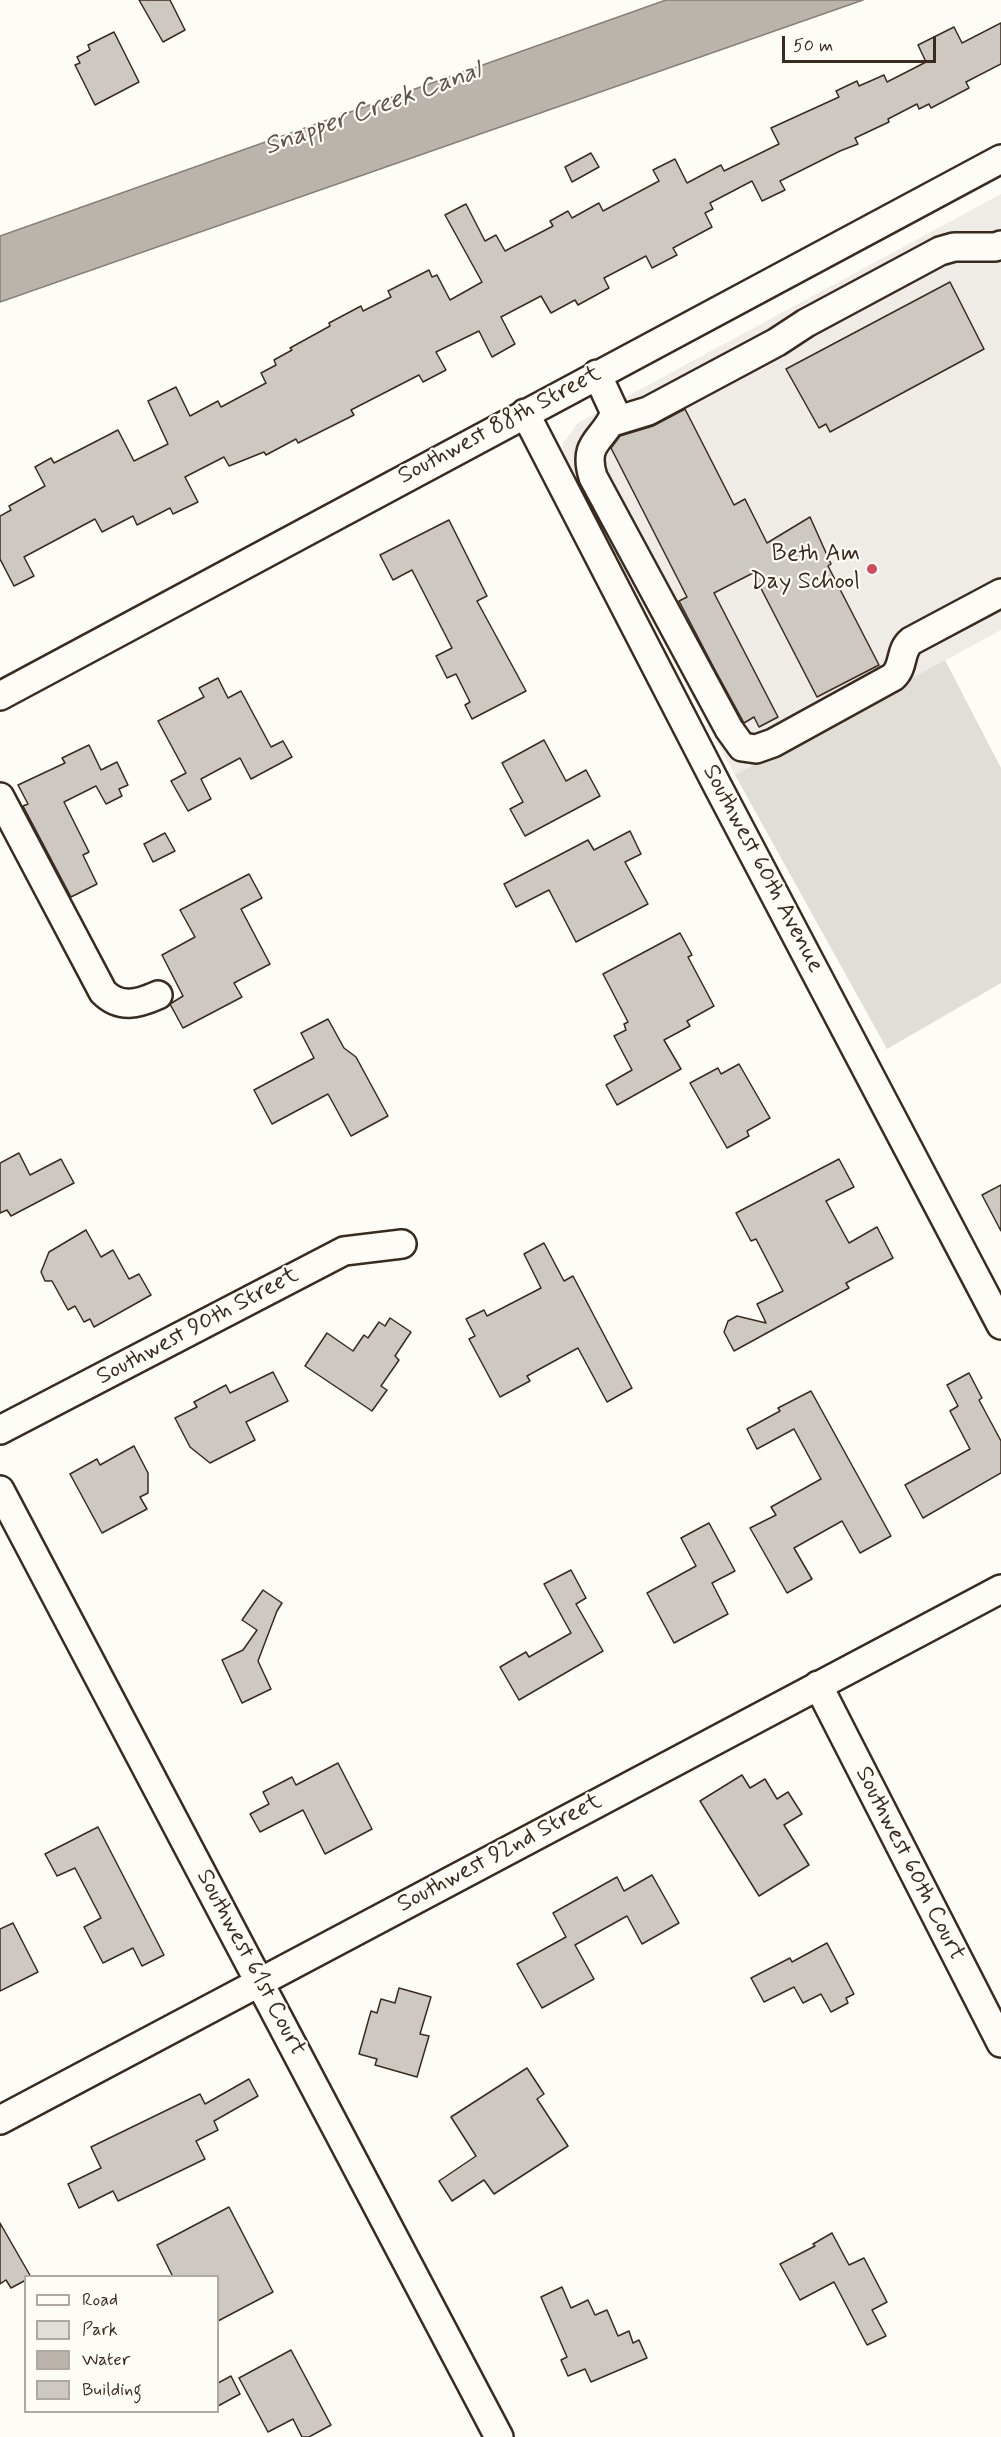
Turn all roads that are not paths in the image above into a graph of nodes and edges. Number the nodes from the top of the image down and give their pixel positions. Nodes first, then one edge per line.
1 (1001, 159) edge
2 (1001, 245) edge
3 (597, 374) junction
4 (525, 413) junction
5 (612, 422) junction
6 (1001, 593) edge
7 (0, 696) edge
8 (0, 797) edge
9 (158, 995) dead end
10 (402, 1244) dead end
11 (1001, 1325) edge
12 (0, 1430) edge
13 (0, 1490) edge
14 (1001, 1589) edge
15 (818, 1685) junction
16 (260, 1983) junction
17 (1001, 2043) edge
18 (0, 2120) edge
19 (499, 2437) edge

1 - 3 street, Southwest 88th Street
2 - 5 street
3 - 4 street, Southwest 88th Street
3 - 5 street
4 - 7 street, Southwest 88th Street
4 - 11 street, Southwest 60th Avenue
5 - 6 street
8 - 9 street
10 - 12 street, Southwest 90th Street
13 - 16 street, Southwest 61st Court
14 - 15 street, Southwest 92nd Street
15 - 16 street, Southwest 92nd Street
15 - 17 street, Southwest 60th Court
16 - 18 street, Southwest 92nd Street
16 - 19 street, Southwest 61st Court

